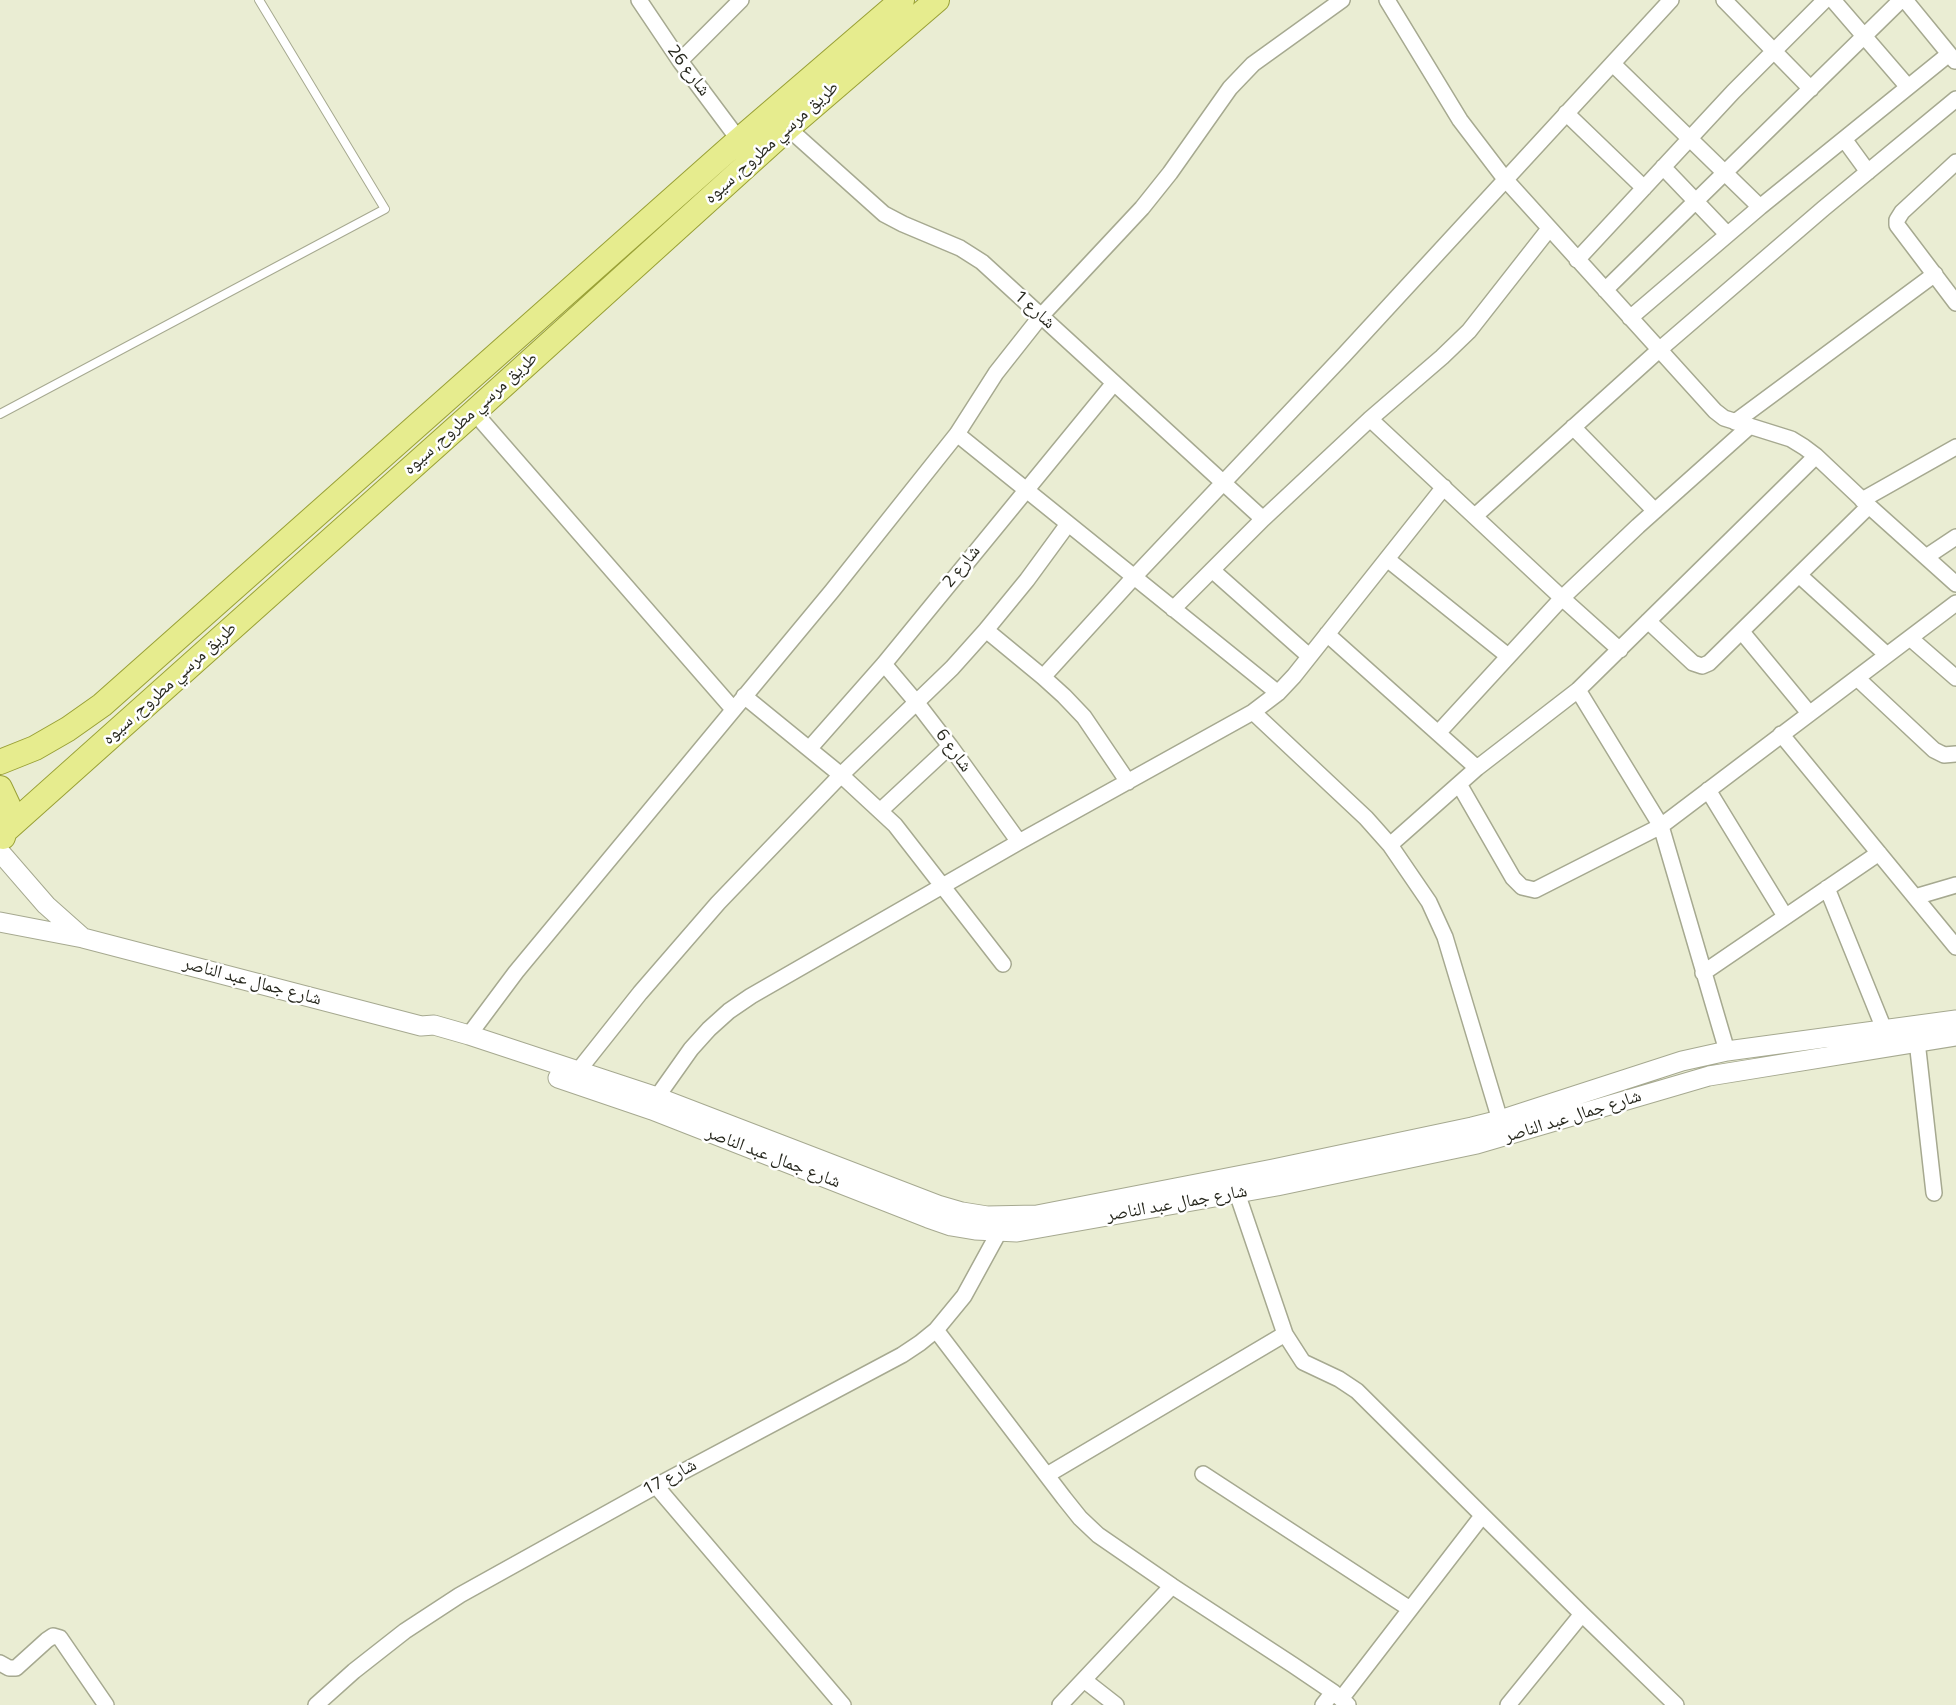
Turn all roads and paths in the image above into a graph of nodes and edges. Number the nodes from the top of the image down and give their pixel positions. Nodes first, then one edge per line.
1 (259, 0) edge
2 (639, 0) edge
3 (741, 0) edge
4 (902, 0) edge
5 (937, 0) edge
6 (1342, 0) edge
7 (1387, 0) edge
8 (1672, 0) edge
9 (1724, 0) edge
10 (1825, 0) edge
11 (1833, 0) edge
12 (1903, 0) edge
13 (1864, 36) junction
14 (1774, 51) junction
15 (1953, 58) edge
16 (680, 61) junction
17 (1612, 64) junction
18 (1908, 87) junction
19 (1811, 89) junction
20 (1956, 99) edge
21 (1566, 113) junction
22 (788, 128) junction
23 (1690, 139) junction
24 (1844, 139) junction
25 (740, 140) junction
26 (1956, 162) edge
27 (1663, 167) junction
28 (1868, 172) junction
29 (1725, 173) junction
30 (1505, 179) junction
31 (1644, 188) junction
32 (1696, 201) junction
33 (1760, 207) junction
34 (1549, 229) junction
35 (1727, 234) junction
36 (1577, 260) junction
37 (1935, 274) junction
38 (1605, 290) junction
39 (1956, 303) edge
40 (1041, 316) junction
41 (1630, 318) junction
42 (1659, 350) junction
43 (1114, 383) junction
44 (474, 412) junction
45 (0, 414) edge
46 (1370, 419) junction
47 (1735, 422) junction
48 (1750, 426) junction
49 (1573, 427) junction
50 (957, 434) junction
51 (1956, 447) edge
52 (1816, 456) junction
53 (1224, 483) junction
54 (1444, 487) junction
55 (1026, 489) junction
56 (1865, 503) junction
57 (1655, 511) junction
58 (1475, 516) junction
59 (1263, 519) junction
60 (1068, 524) junction
61 (1956, 537) edge
62 (1926, 557) junction
63 (1387, 560) junction
64 (1212, 570) junction
65 (1800, 575) junction
66 (1134, 577) junction
67 (1956, 584) edge
68 (1562, 598) junction
69 (1956, 603) edge
70 (1173, 609) junction
71 (1648, 620) junction
72 (986, 630) junction
73 (1742, 632) junction
74 (1327, 634) junction
75 (1910, 638) junction
76 (1620, 650) junction
77 (1887, 655) junction
78 (1309, 656) junction
79 (1508, 656) junction
80 (884, 664) junction
81 (1044, 677) junction
82 (1857, 678) junction
83 (1956, 678) edge
84 (1578, 690) junction
85 (1278, 693) junction
86 (744, 696) junction
87 (917, 703) junction
88 (733, 709) junction
89 (1253, 712) junction
90 (1809, 713) junction
91 (1438, 732) junction
92 (1781, 734) junction
93 (950, 746) junction
94 (809, 749) junction
95 (1956, 754) edge
96 (0, 762) edge
97 (1478, 768) junction
98 (841, 775) junction
99 (1128, 782) junction
100 (1459, 784) junction
101 (0, 788) edge
102 (1708, 790) junction
103 (880, 811) junction
104 (1660, 826) junction
105 (2, 841) edge
106 (1019, 842) junction
107 (1390, 845) junction
108 (1879, 853) junction
109 (943, 886) junction
110 (1956, 886) edge
111 (1827, 888) junction
112 (1915, 897) junction
113 (1785, 916) junction
114 (0, 922) edge
115 (83, 938) junction
116 (1956, 947) edge
117 (1003, 964) dead end
118 (1703, 973) junction
119 (1956, 1020) edge
120 (421, 1026) junction
121 (1884, 1029) junction
122 (469, 1035) junction
123 (1956, 1036) edge
124 (1917, 1041) junction
125 (1726, 1051) junction
126 (578, 1071) junction
127 (656, 1097) junction
128 (1500, 1120) junction
129 (1275, 1178) junction
130 (1237, 1193) junction
131 (1934, 1193) dead end
132 (999, 1232) junction
133 (936, 1330) junction
134 (1285, 1334) junction
135 (1203, 1474) dead end
136 (1047, 1475) junction
137 (656, 1486) junction
138 (1482, 1516) junction
139 (1172, 1586) junction
140 (1410, 1609) junction
141 (1582, 1614) junction
142 (0, 1662) edge
143 (1084, 1680) junction
144 (1340, 1699) edge
145 (106, 1705) edge
146 (316, 1705) edge
147 (843, 1705) edge
148 (1060, 1705) edge
149 (1116, 1705) edge
150 (1322, 1705) edge
151 (1509, 1705) edge
152 (1676, 1705) edge

1 - 45 lane
2 - 16 street, شارع 26
3 - 16 street
4 - 25 main road, طريق مرسي مطروح, سيوه
5 - 22 main road, طريق مرسي مطروح, سيوه
6 - 40 street
7 - 30 street
8 - 17 street
9 - 14 street
10 - 14 street
11 - 13 street
12 - 13 street
12 - 15 street
13 - 18 street
13 - 19 street
14 - 19 street
14 - 23 street
15 - 18 street
16 - 25 street, شارع 26
17 - 21 street
17 - 23 street
18 - 24 street
19 - 29 street
20 - 28 street
21 - 30 street
21 - 31 street
22 - 40 street, شارع 1
22 - 44 main road, طريق مرسي مطروح, سيوه
23 - 27 street
23 - 29 street
24 - 28 street
24 - 33 street
25 - 96 main road, طريق مرسي مطروح, سيوه
26 - 37 street
27 - 31 street
27 - 32 street
28 - 42 street
29 - 32 street
29 - 33 street
30 - 34 street
30 - 53 street
31 - 36 street
32 - 35 street
32 - 38 street
33 - 35 street
34 - 36 street
34 - 46 street
35 - 41 street
36 - 38 street
37 - 39 street
37 - 47 street
38 - 41 street
40 - 43 street, شارع 1
40 - 50 street
41 - 42 street
42 - 47 street
42 - 49 street
43 - 53 street, شارع 1
43 - 55 street, شارع 2
44 - 88 street
44 - 105 main road, طريق مرسي مطروح, سيوه
46 - 54 street
46 - 59 street
47 - 48 street
48 - 52 street
48 - 57 street
49 - 57 street
49 - 58 street
50 - 55 street
50 - 86 street
51 - 56 street
52 - 56 street
52 - 71 street
53 - 59 street, شارع 1
53 - 66 street
54 - 58 street
54 - 63 street
55 - 60 street
55 - 80 street, شارع 2
56 - 62 street
56 - 65 street
57 - 68 street
58 - 68 street
59 - 64 street
60 - 66 street
60 - 72 street
61 - 62 street
62 - 67 street
63 - 74 street
63 - 79 street
64 - 70 street
64 - 78 street
65 - 73 street
65 - 77 street
66 - 70 street
66 - 81 street
68 - 76 street
68 - 79 street
69 - 75 street
70 - 85 street
71 - 73 street
71 - 76 street
72 - 81 street
72 - 87 street
73 - 90 street
74 - 78 street
74 - 91 street
75 - 77 street
75 - 83 street
76 - 84 street
77 - 82 street
78 - 85 street
79 - 91 street
80 - 87 street, شارع 6
80 - 94 street, شارع 2
81 - 99 street
82 - 90 street
82 - 95 street
84 - 97 street
84 - 104 street
85 - 89 street
86 - 88 street
86 - 94 street
87 - 93 street, شارع 6
87 - 98 street
88 - 122 street
89 - 99 street
89 - 107 street
90 - 92 street
91 - 97 street
92 - 102 street
92 - 108 street
93 - 103 street
93 - 106 street, شارع 6
94 - 98 street
97 - 100 street
98 - 103 street
98 - 126 street
99 - 106 street
100 - 104 street
100 - 107 street
101 - 105 main road
102 - 104 street
102 - 113 street
103 - 109 street
104 - 118 street
105 - 115 street, شارع جمال عبد الناصر
106 - 109 street
107 - 128 street
108 - 111 street
108 - 112 street
109 - 117 street
109 - 127 street
110 - 112 street
111 - 113 street
111 - 121 street
112 - 116 street
113 - 118 street
114 - 115 street, شارع جمال عبد الناصر
115 - 120 street, شارع جمال عبد الناصر
118 - 125 street
119 - 121 street, شارع جمال عبد الناصر
120 - 122 street, شارع جمال عبد الناصر
120 - 132 street, شارع جمال عبد الناصر
121 - 125 street, شارع جمال عبد الناصر
122 - 126 street, شارع جمال عبد الناصر
123 - 124 street, شارع جمال عبد الناصر
124 - 129 street, شارع جمال عبد الناصر
124 - 131 street
125 - 128 street, شارع جمال عبد الناصر
126 - 127 street, شارع جمال عبد الناصر
127 - 129 street, شارع جمال عبد الناصر
128 - 129 street, شارع جمال عبد الناصر
129 - 130 street, شارع جمال عبد الناصر
130 - 132 street, شارع جمال عبد الناصر
130 - 134 street
132 - 133 street, شارع 17
133 - 136 street
133 - 137 street, شارع 17
134 - 136 street
134 - 138 street
135 - 140 street
136 - 139 street
137 - 146 street, شارع 17
137 - 147 street
138 - 140 street
138 - 141 street
139 - 143 street
139 - 144 street
140 - 144 street
141 - 151 street
141 - 152 street
142 - 145 street
143 - 148 street
143 - 149 street
144 - 150 street

